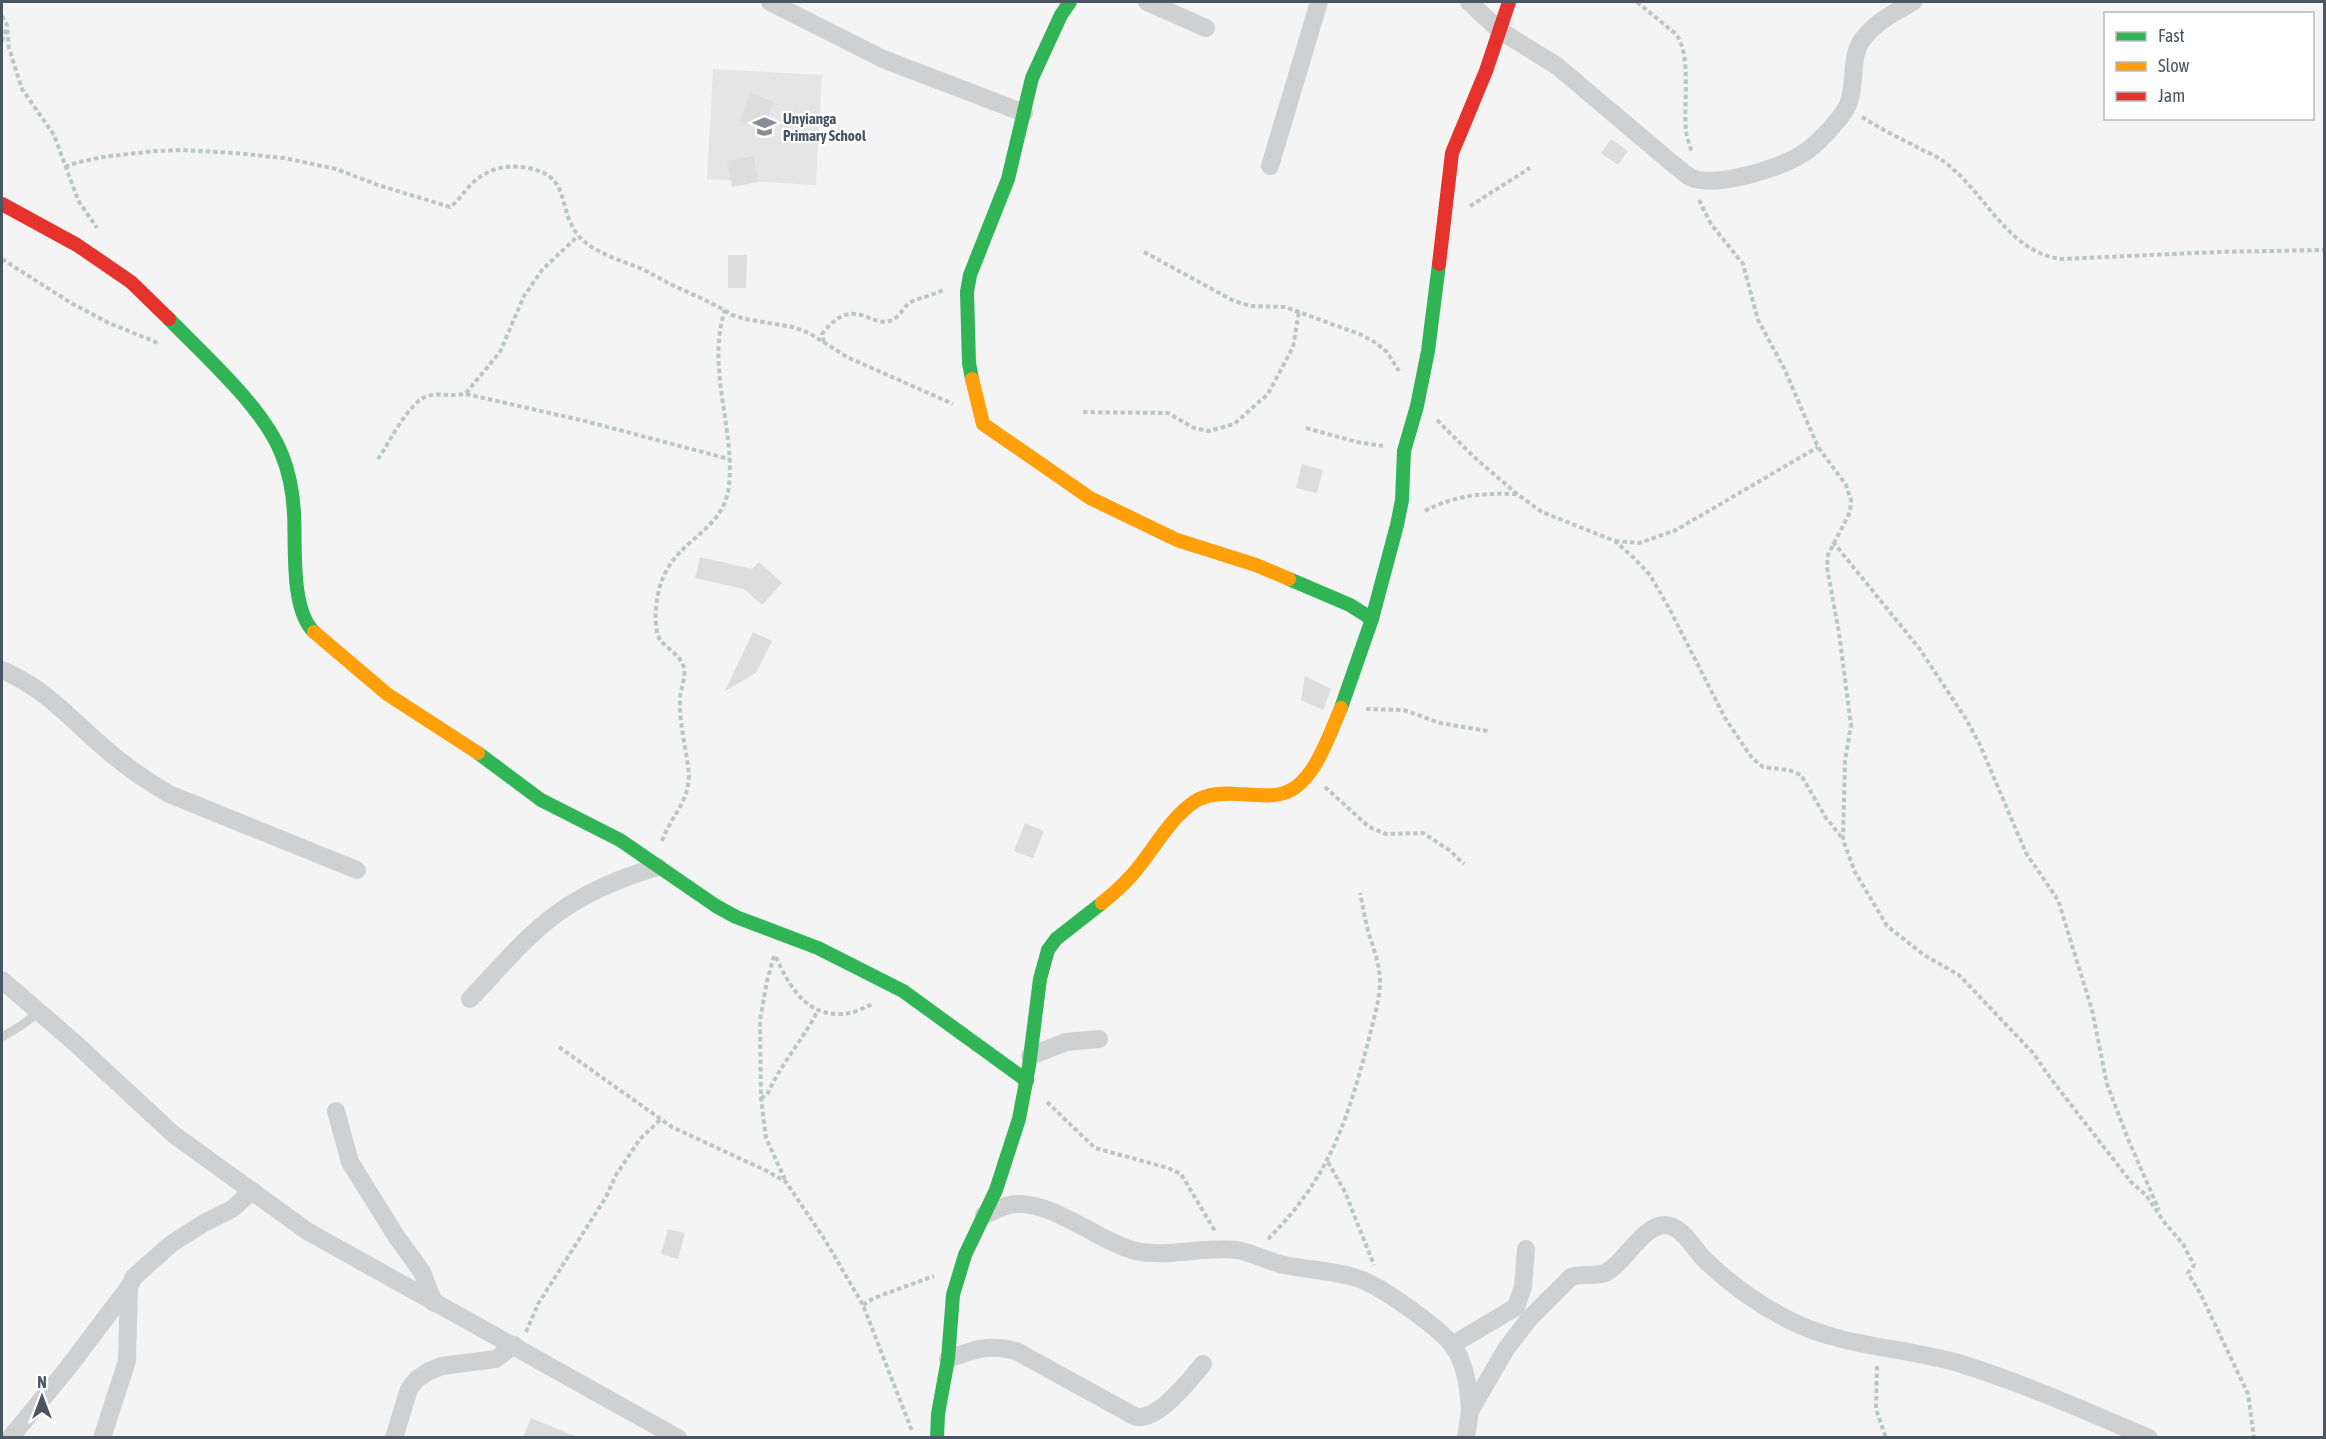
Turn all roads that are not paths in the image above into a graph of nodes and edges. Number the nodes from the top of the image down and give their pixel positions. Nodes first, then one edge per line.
1 (770, 2) edge
2 (1070, 2) edge
3 (1147, 2) edge
4 (1319, 2) edge
5 (1470, 2) edge
6 (1509, 2) edge
7 (1913, 2) edge
8 (1206, 28) dead end
9 (1499, 30) junction
10 (1024, 113) junction
11 (1270, 166) dead end
12 (2, 204) edge
13 (1372, 619) junction
14 (2, 670) edge
15 (661, 868) junction
16 (357, 870) dead end
17 (2, 980) edge
18 (470, 999) dead end
19 (39, 1012) junction
20 (2, 1037) edge
21 (1099, 1039) dead end
22 (1030, 1056) junction
23 (1026, 1086) junction
24 (336, 1111) dead end
25 (252, 1191) junction
26 (984, 1215) junction
27 (1526, 1249) dead end
28 (129, 1287) junction
29 (434, 1303) junction
30 (1452, 1345) junction
31 (514, 1346) junction
32 (948, 1359) junction
33 (1203, 1364) dead end
34 (1470, 1411) junction
35 (10, 1437) edge
36 (102, 1437) edge
37 (394, 1437) edge
38 (678, 1437) edge
39 (937, 1437) edge
40 (1466, 1437) edge
41 (2149, 1437) edge

1 - 10 street
2 - 10 street
3 - 8 street
4 - 11 street
5 - 9 street
6 - 9 street
7 - 9 street
9 - 13 street
10 - 13 street
12 - 15 street
13 - 22 street
14 - 16 street
15 - 18 street
15 - 23 street
17 - 19 street
19 - 20 lane
19 - 25 street
21 - 22 street
22 - 23 street
23 - 26 street
24 - 29 street
25 - 28 street
25 - 29 street
26 - 30 street
26 - 32 street
27 - 30 street
28 - 35 street
28 - 36 street
29 - 31 street
30 - 34 street
31 - 37 street
31 - 38 street
32 - 33 street
32 - 39 street
34 - 40 street
34 - 41 street

